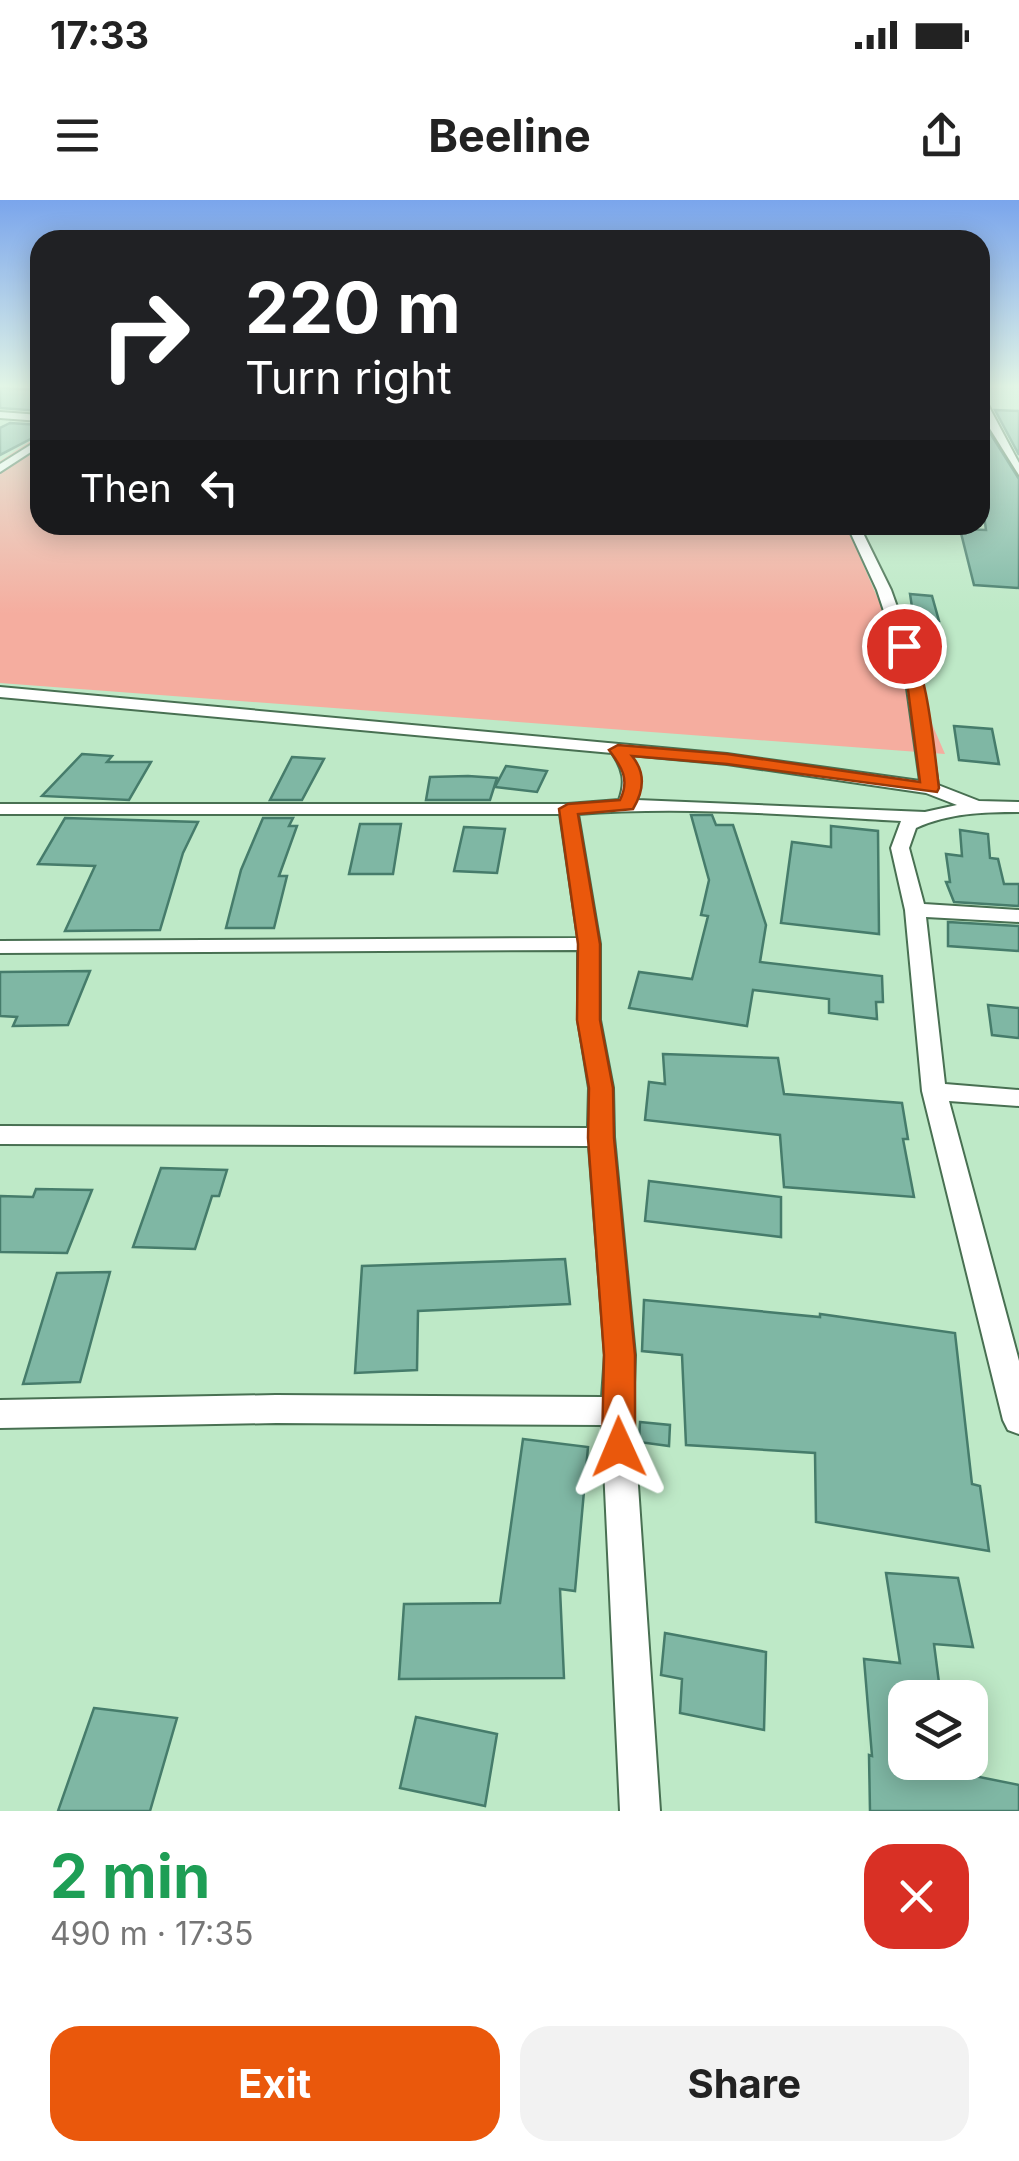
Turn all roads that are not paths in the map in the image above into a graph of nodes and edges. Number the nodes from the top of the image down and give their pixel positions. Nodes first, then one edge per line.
1 (858, 535) edge
2 (0, 692) edge
3 (618, 750) junction
4 (930, 788) junction
5 (626, 806) junction
6 (976, 806) junction
7 (1019, 806) edge
8 (568, 809) junction
9 (0, 810) edge
10 (925, 817) junction
11 (915, 910) junction
12 (1019, 916) edge
13 (589, 944) junction
14 (0, 947) edge
15 (934, 1091) junction
16 (1019, 1098) edge
17 (0, 1135) edge
18 (601, 1138) junction
19 (617, 1411) junction
20 (0, 1414) edge
21 (1019, 1420) edge
22 (640, 1811) edge

1 - 4 street
2 - 3 street
3 - 4 street
3 - 5 street
4 - 6 street
5 - 8 street
5 - 10 street
6 - 7 street
6 - 10 street
8 - 9 street
8 - 13 street
10 - 11 street
11 - 12 street
11 - 15 street
13 - 14 street
13 - 18 street
15 - 16 street
15 - 21 street
17 - 18 street
18 - 19 street
19 - 20 street
19 - 22 street

